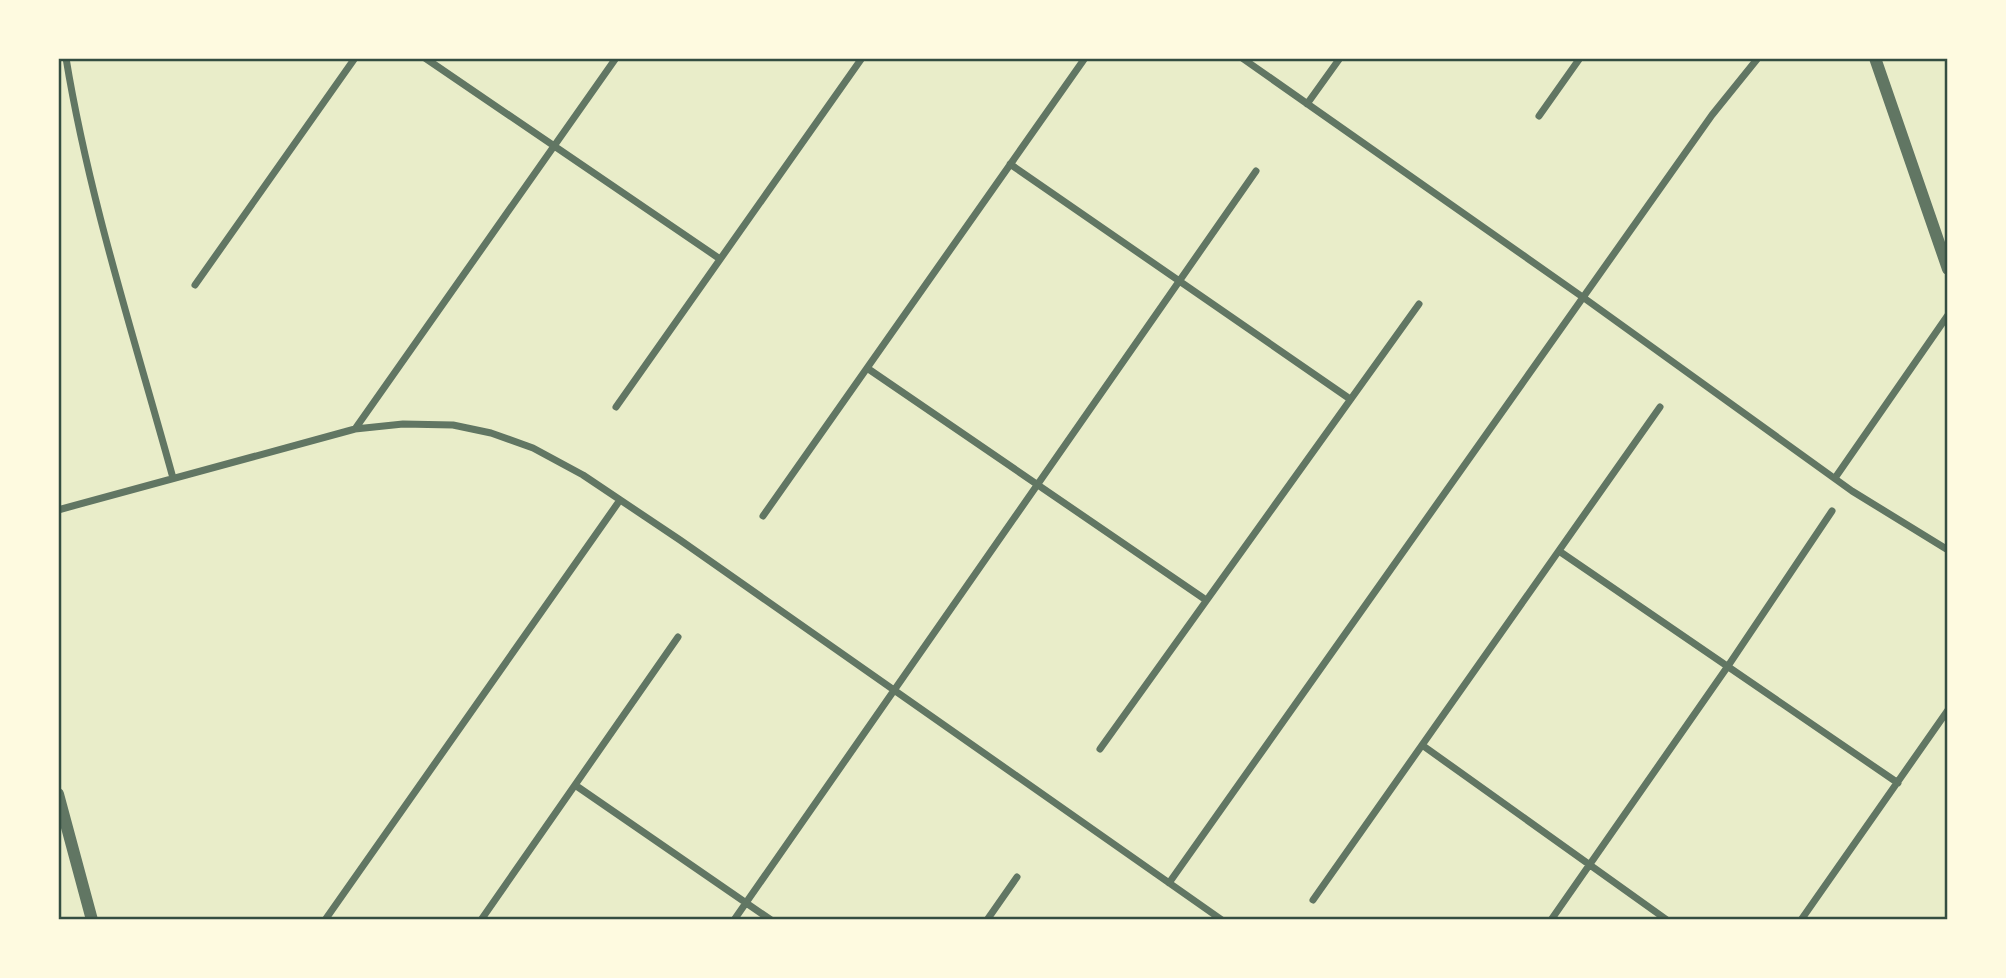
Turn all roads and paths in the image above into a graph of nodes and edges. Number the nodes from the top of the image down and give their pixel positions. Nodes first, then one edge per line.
1 (66, 58) edge
2 (355, 58) edge
3 (425, 58) edge
4 (616, 58) edge
5 (1085, 58) edge
6 (1241, 58) edge
7 (1340, 58) edge
8 (1580, 58) edge
9 (1758, 58) edge
10 (1875, 58) edge
11 (858, 59) edge
12 (1307, 104) junction
13 (1539, 116) dead end
14 (554, 146) junction
15 (1010, 164) junction
16 (1256, 171) dead end
17 (720, 259) junction
18 (1948, 269) edge
19 (1178, 281) junction
20 (195, 285) dead end
21 (1584, 298) junction
22 (1419, 304) dead end
23 (1948, 315) edge
24 (867, 368) junction
25 (1350, 399) junction
26 (616, 407) dead end
27 (1660, 407) dead end
28 (355, 429) junction
29 (173, 478) junction
30 (1835, 478) junction
31 (1036, 484) junction
32 (620, 500) junction
33 (58, 510) edge
34 (1832, 511) dead end
35 (763, 516) dead end
36 (1948, 550) edge
37 (1559, 551) junction
38 (1206, 600) junction
39 (678, 637) dead end
40 (1728, 666) junction
41 (894, 691) junction
42 (1948, 710) edge
43 (1422, 745) junction
44 (1100, 749) dead end
45 (1898, 783) junction
46 (575, 785) junction
47 (58, 794) edge
48 (1589, 865) junction
49 (1017, 877) dead end
50 (1169, 883) junction
51 (1313, 900) dead end
52 (746, 903) junction
53 (92, 920) edge
54 (325, 920) edge
55 (481, 920) edge
56 (734, 920) edge
57 (771, 920) edge
58 (987, 920) edge
59 (1222, 920) edge
60 (1551, 920) edge
61 (1667, 920) edge
62 (1801, 920) edge

1 - 29 street
2 - 20 street
3 - 14 street
4 - 14 street
5 - 15 street
6 - 12 street
7 - 12 street
8 - 13 street
9 - 21 street
10 - 18 street
11 - 17 street
12 - 21 street
14 - 17 street
14 - 28 street
15 - 19 street
15 - 24 street
16 - 19 street
17 - 26 street
19 - 25 street
19 - 31 street
21 - 30 street
21 - 50 street
22 - 25 street
23 - 30 street
24 - 31 street
24 - 35 street
25 - 38 street
27 - 37 street
28 - 29 street
28 - 32 street
29 - 33 street
30 - 36 street
31 - 38 street
31 - 41 street
32 - 41 street
32 - 54 street
34 - 40 street
37 - 40 street
37 - 43 street
38 - 44 street
39 - 46 street
40 - 45 street
40 - 48 street
41 - 50 street
41 - 52 street
42 - 45 street
43 - 48 street
43 - 51 street
45 - 62 street
46 - 52 street
46 - 55 street
47 - 53 street
48 - 60 street
48 - 61 street
49 - 58 street
50 - 59 street
52 - 56 street
52 - 57 street

